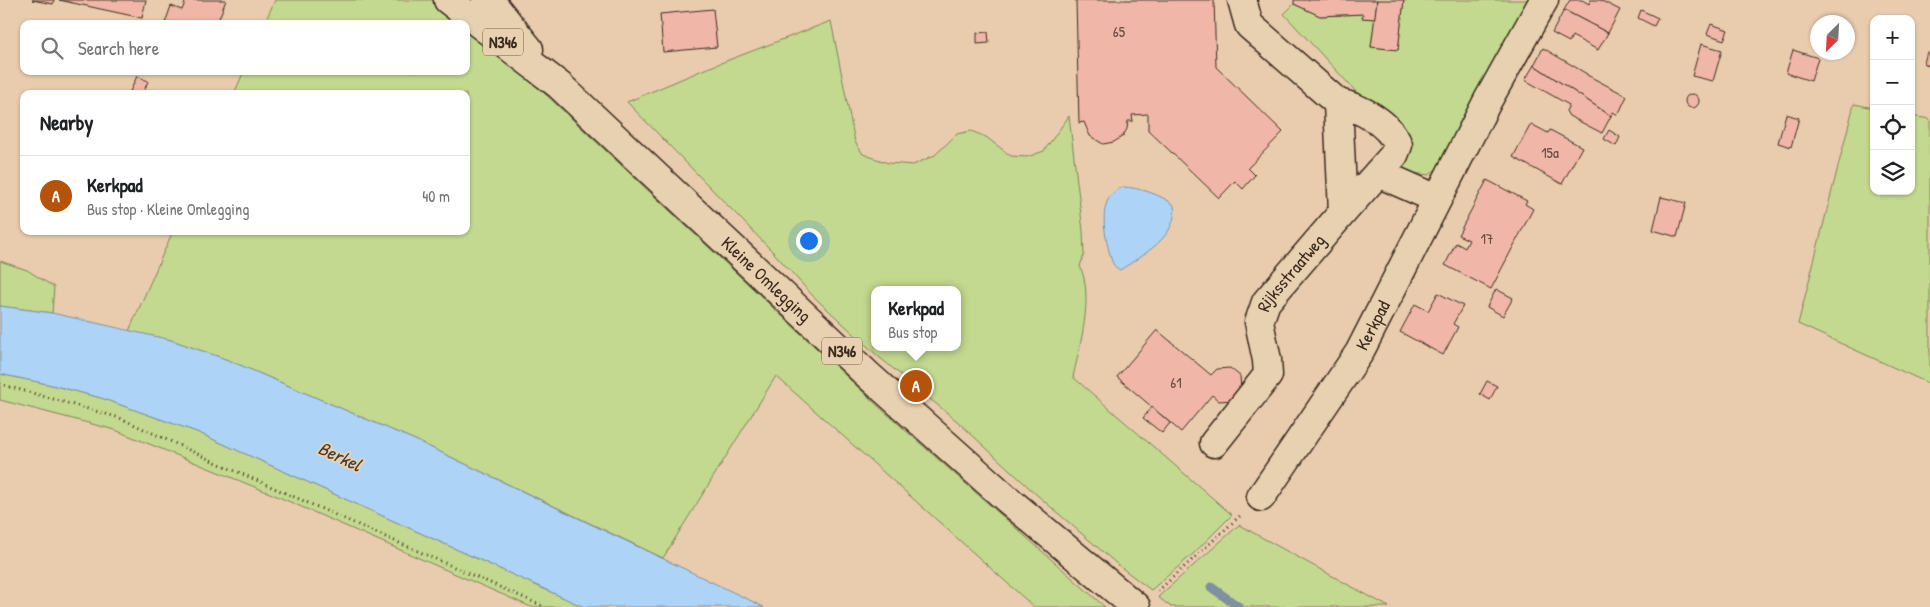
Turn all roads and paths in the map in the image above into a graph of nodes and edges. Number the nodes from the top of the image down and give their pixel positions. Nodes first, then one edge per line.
1 (448, 0) edge
2 (486, 0) edge
3 (1242, 0) edge
4 (1544, 0) edge
5 (559, 85) junction
6 (1338, 103) junction
7 (1378, 173) junction
8 (1437, 199) junction
9 (1343, 212) junction
10 (0, 384) edge
11 (1214, 443) dead end
12 (1261, 497) joint
13 (1145, 600) edge
14 (545, 607) edge

1 - 5 street, N346
2 - 5 street, N346
3 - 6 street, Rijksstraatweg
4 - 8 street, Kerkpad
5 - 13 street, Kleine Omlegging / N346
6 - 7 street, Rijksstraatweg
6 - 9 street
7 - 8 street
7 - 9 street, Rijksstraatweg
8 - 12 street, Kerkpad
9 - 11 street, Rijksstraatweg
10 - 14 path
12 - 13 path

